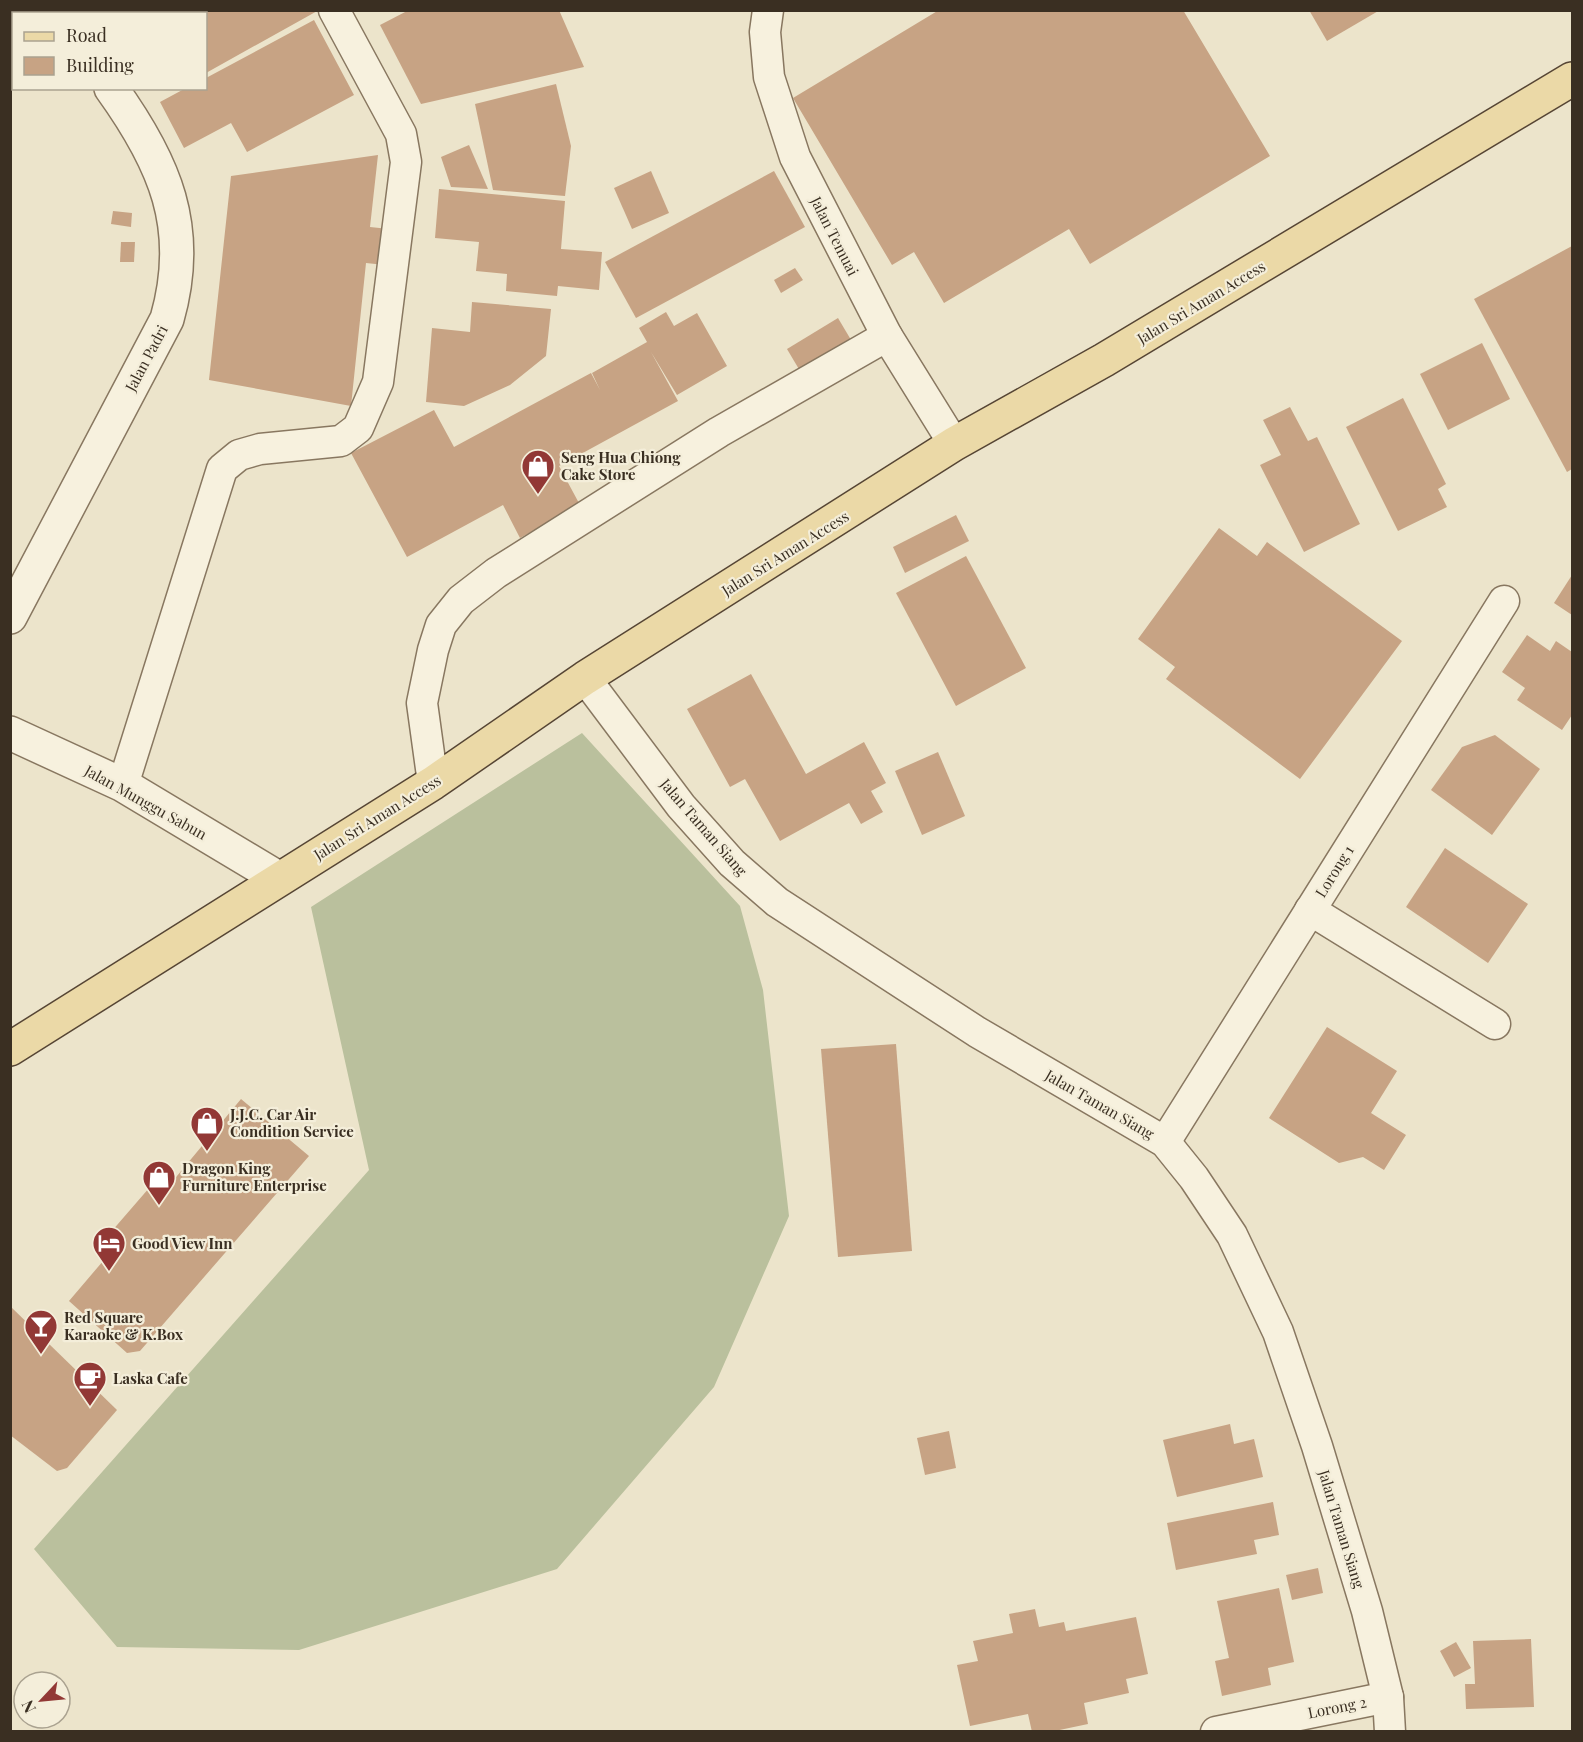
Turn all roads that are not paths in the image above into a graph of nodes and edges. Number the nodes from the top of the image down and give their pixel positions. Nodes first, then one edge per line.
1 (334, 10) edge
2 (768, 10) edge
3 (1572, 79) edge
4 (112, 90) edge
5 (887, 336) junction
6 (954, 444) junction
7 (1504, 601) dead end
8 (10, 617) edge
9 (585, 678) junction
10 (10, 733) edge
11 (433, 783) junction
12 (123, 785) junction
13 (278, 878) junction
14 (1310, 910) junction
15 (1495, 1024) dead end
16 (10, 1049) edge
17 (1165, 1142) junction
18 (1388, 1697) junction
19 (1216, 1731) edge
20 (1390, 1731) edge

1 - 12 street
2 - 5 street, Jalan Temuai
3 - 6 main road, Jalan Sri Aman Access
4 - 8 street, Jalan Padri
5 - 6 street, Jalan Temuai
5 - 11 street
6 - 9 main road, Jalan Sri Aman Access
7 - 14 street, Lorong 1
9 - 11 main road, Jalan Sri Aman Access
9 - 17 street, Jalan Taman Siang
10 - 12 street, Jalan Munggu Sabun
11 - 13 main road, Jalan Sri Aman Access
12 - 13 street, Jalan Munggu Sabun
13 - 16 main road, Jalan Sri Aman Access
14 - 15 street
14 - 17 street, Lorong 1
17 - 18 street, Jalan Taman Siang
18 - 19 street, Lorong 2
18 - 20 street, Jalan Taman Siang

